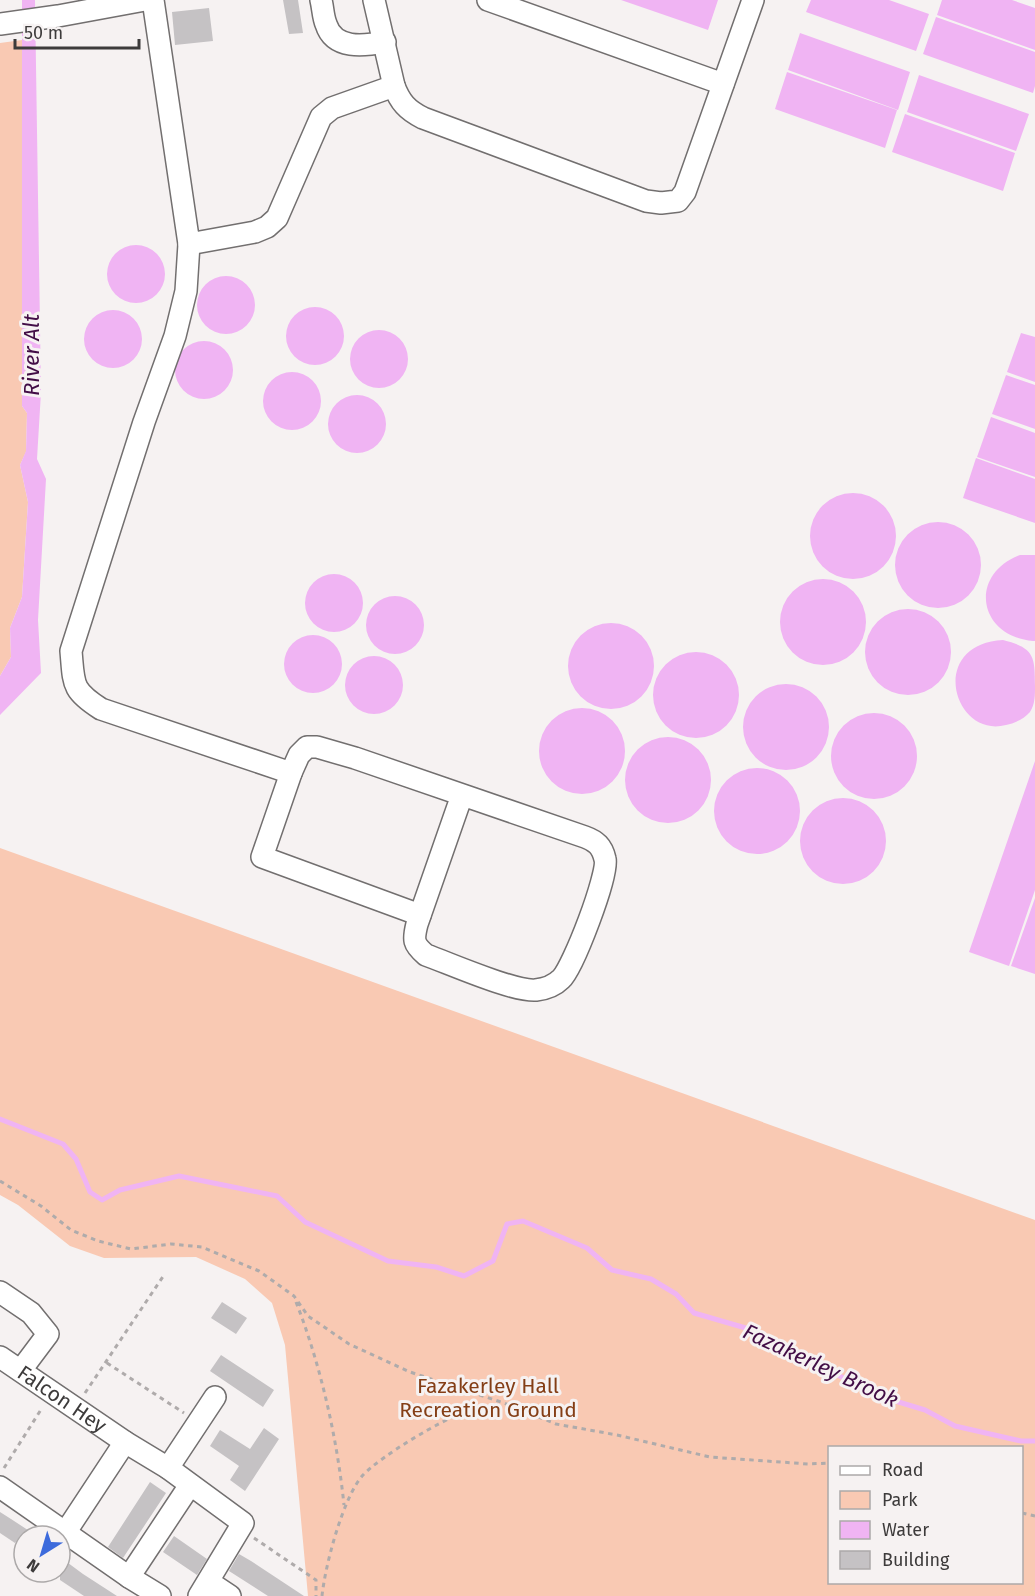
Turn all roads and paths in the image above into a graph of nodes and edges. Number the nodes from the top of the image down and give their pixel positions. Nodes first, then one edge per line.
1 (145, 0) edge
2 (153, 0) edge
3 (321, 0) edge
4 (374, 0) edge
5 (488, 0) edge
6 (753, 0) edge
7 (0, 24) edge
8 (385, 42) junction
9 (723, 84) junction
10 (394, 86) junction
11 (189, 244) junction
12 (291, 773) junction
13 (462, 795) junction
14 (420, 915) junction
15 (0, 1181) edge
16 (164, 1275) dead end
17 (0, 1293) edge
18 (294, 1296) junction
19 (0, 1357) edge
20 (106, 1362) junction
21 (21, 1370) junction
22 (53, 1392) junction
23 (215, 1397) dead end
24 (504, 1403) junction
25 (76, 1407) junction
26 (198, 1422) junction
27 (125, 1442) junction
28 (828, 1463) edge
29 (168, 1468) junction
30 (0, 1475) edge
31 (190, 1485) junction
32 (0, 1487) edge
33 (344, 1507) junction
34 (52, 1524) edge
35 (71, 1524) edge
36 (241, 1526) junction
37 (72, 1538) edge
38 (129, 1577) junction
39 (204, 1589) edge
40 (160, 1596) edge
41 (230, 1596) edge
42 (316, 1596) edge
43 (322, 1596) edge

1 - 7 street
2 - 11 street
3 - 8 street
4 - 8 street
5 - 9 street
6 - 9 street
8 - 10 street
9 - 10 street
10 - 11 street
11 - 12 street
12 - 13 street
12 - 14 street
13 - 14 street
13 - 14 street
15 - 18 path
16 - 20 path
17 - 21 street
18 - 24 path
18 - 33 path
19 - 21 street, Falcon Hey
20 - 25 path
20 - 26 path
21 - 22 street, Falcon Hey
22 - 25 street, Falcon Hey
22 - 30 path
23 - 26 street
24 - 28 path
24 - 33 path
25 - 27 street, Falcon Hey
26 - 29 street
27 - 29 street, Falcon Hey
27 - 35 street, Falcon Hey
29 - 31 street, Falcon Hey
31 - 36 street, Falcon Hey
31 - 38 street
32 - 34 street
33 - 43 path
36 - 39 street
36 - 42 path
37 - 38 street
38 - 40 street
39 - 41 street

